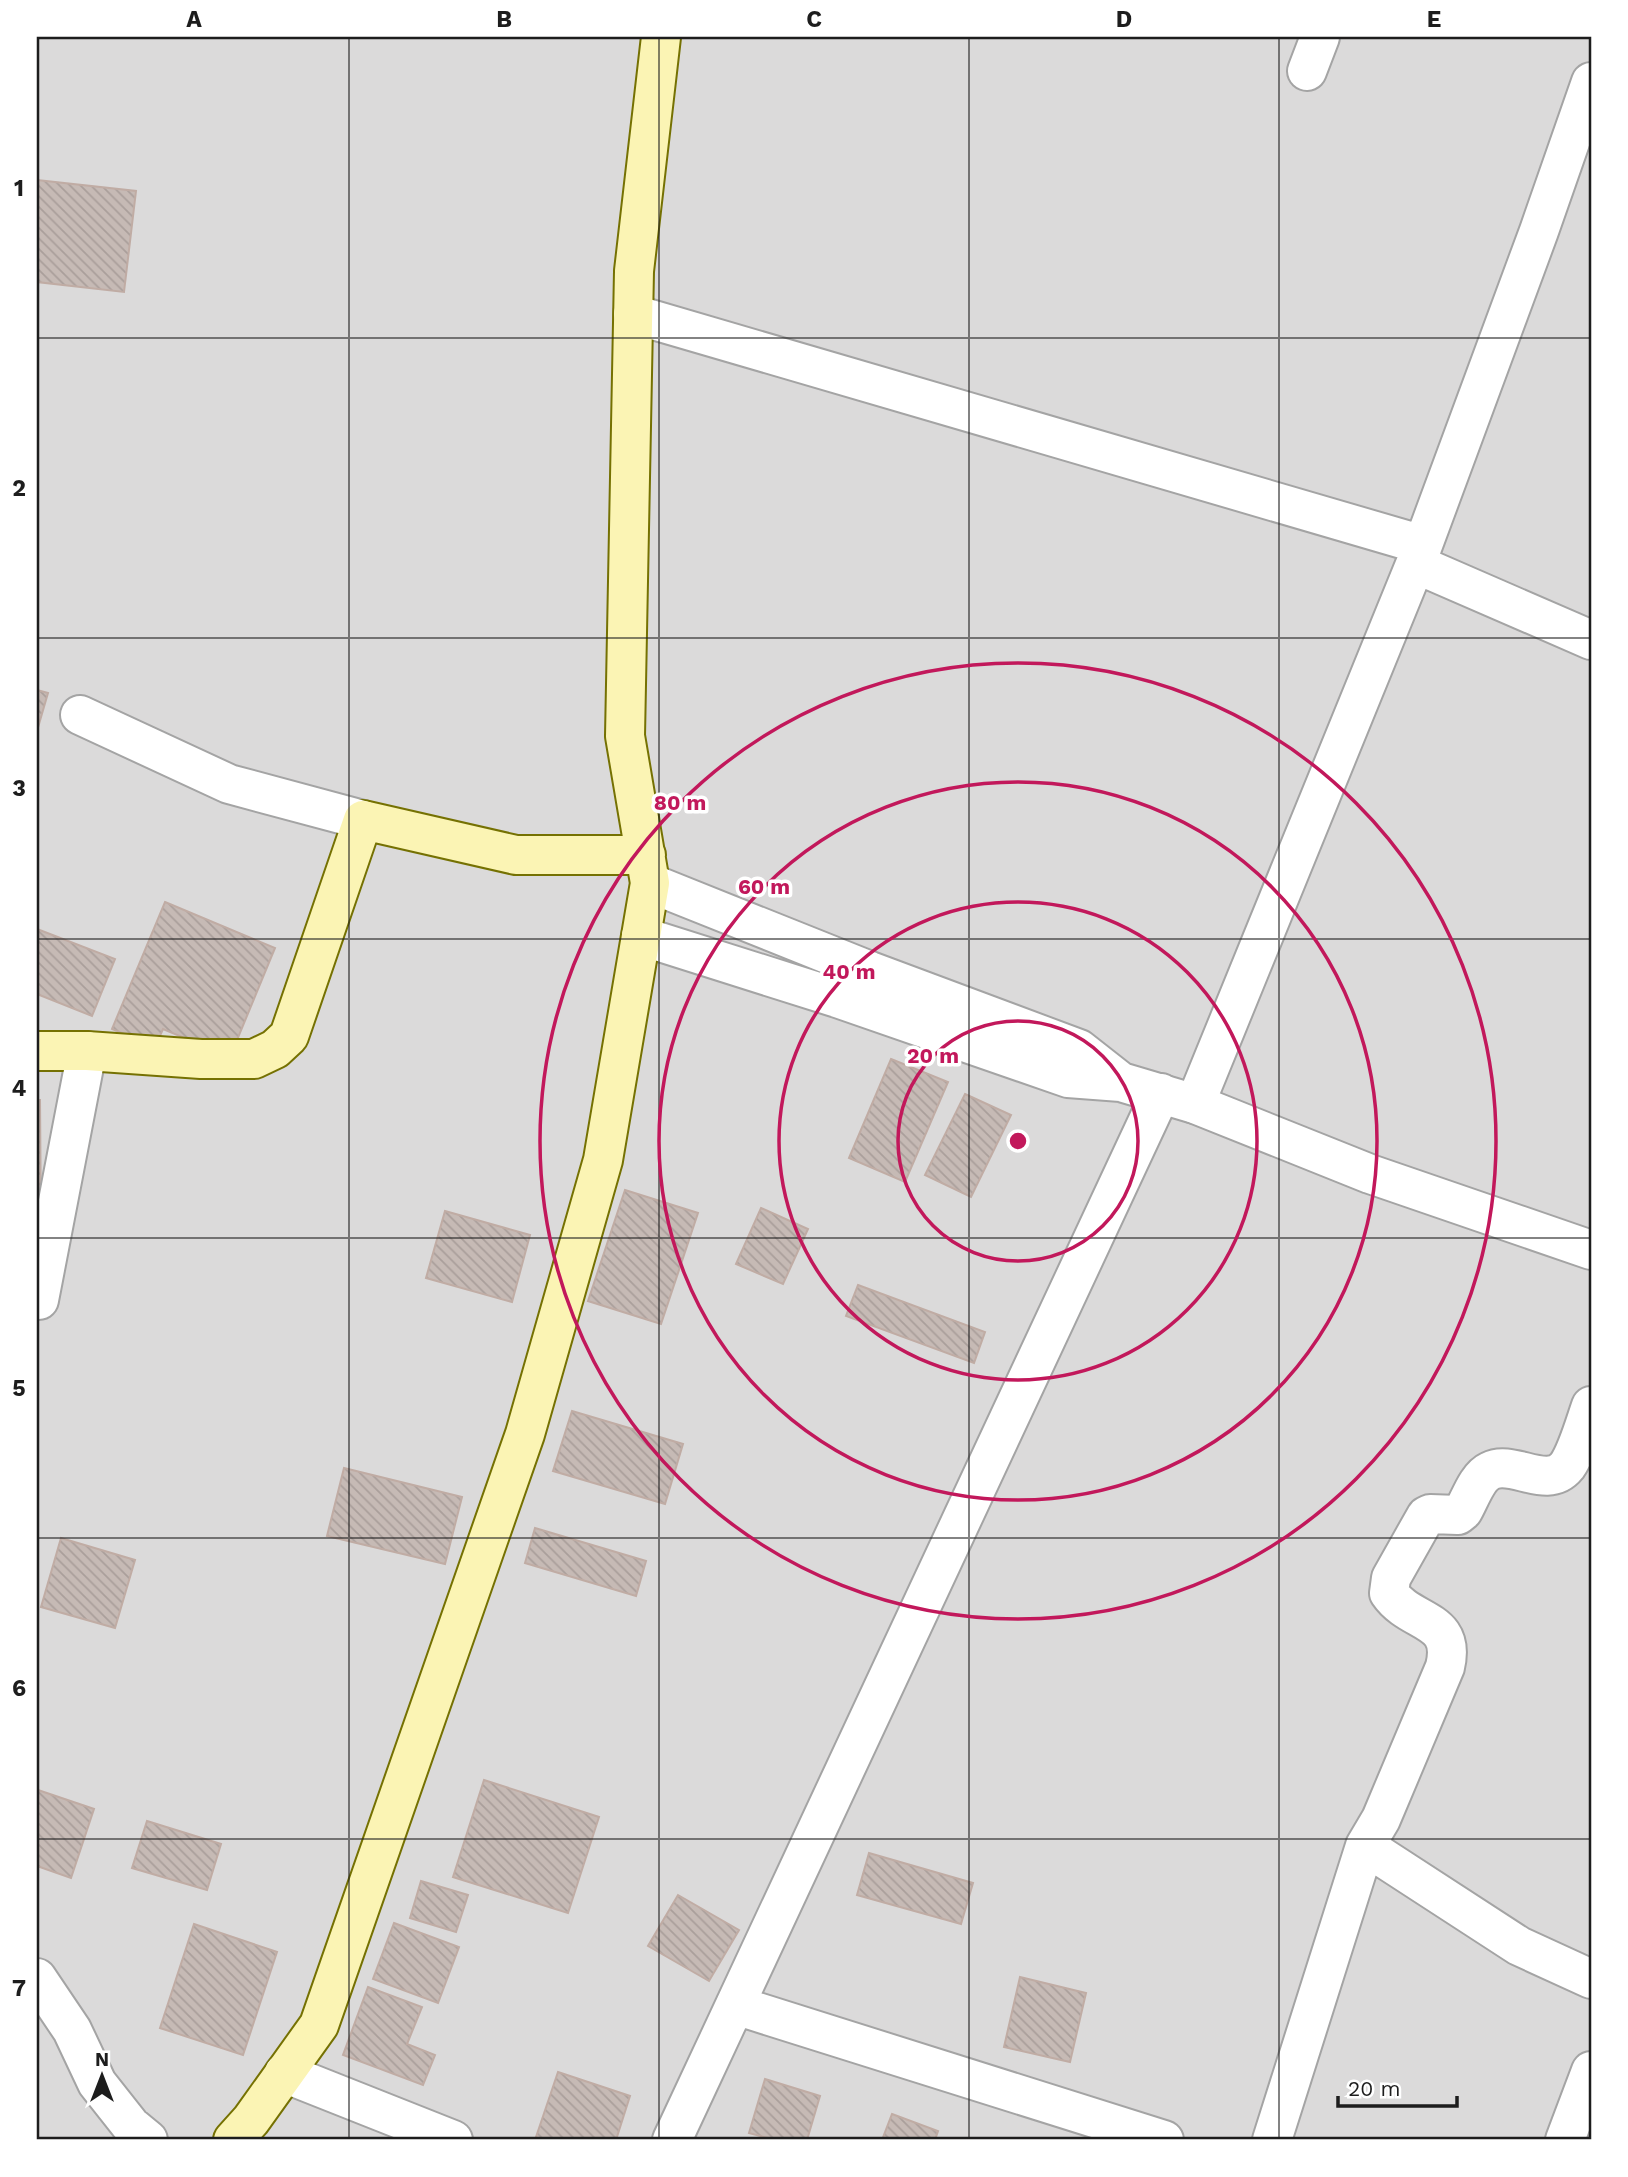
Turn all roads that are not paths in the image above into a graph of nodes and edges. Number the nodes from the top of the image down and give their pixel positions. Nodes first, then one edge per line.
1 (661, 37) edge
2 (1591, 82) edge
3 (633, 314) junction
4 (1419, 555) junction
5 (1591, 640) edge
6 (80, 715) dead end
7 (363, 820) junction
8 (648, 869) junction
9 (641, 936) junction
10 (37, 1051) edge
11 (87, 1051) junction
12 (1121, 1082) junction
13 (1178, 1099) junction
14 (1591, 1250) edge
15 (39, 1300) dead end
16 (1591, 1406) edge
17 (1365, 1846) junction
18 (37, 1978) edge
19 (1591, 1979) edge
20 (735, 2005) junction
21 (1591, 2071) edge
22 (284, 2073) junction
23 (148, 2140) edge
24 (233, 2140) edge
25 (453, 2140) edge
26 (672, 2140) edge
27 (1164, 2140) edge
28 (1272, 2140) edge
29 (1565, 2140) edge

1 - 3 main road
2 - 4 street
3 - 4 street
3 - 8 main road
4 - 5 street
4 - 13 street
6 - 7 street
7 - 8 main road
7 - 11 main road
8 - 9 main road
8 - 12 street
9 - 12 street
9 - 22 main road
10 - 11 main road
11 - 15 street
12 - 13 street
13 - 14 street
13 - 20 street
16 - 17 street
17 - 19 street
17 - 28 street
18 - 23 street
20 - 26 street
20 - 27 street
21 - 29 street
22 - 24 main road
22 - 25 street

